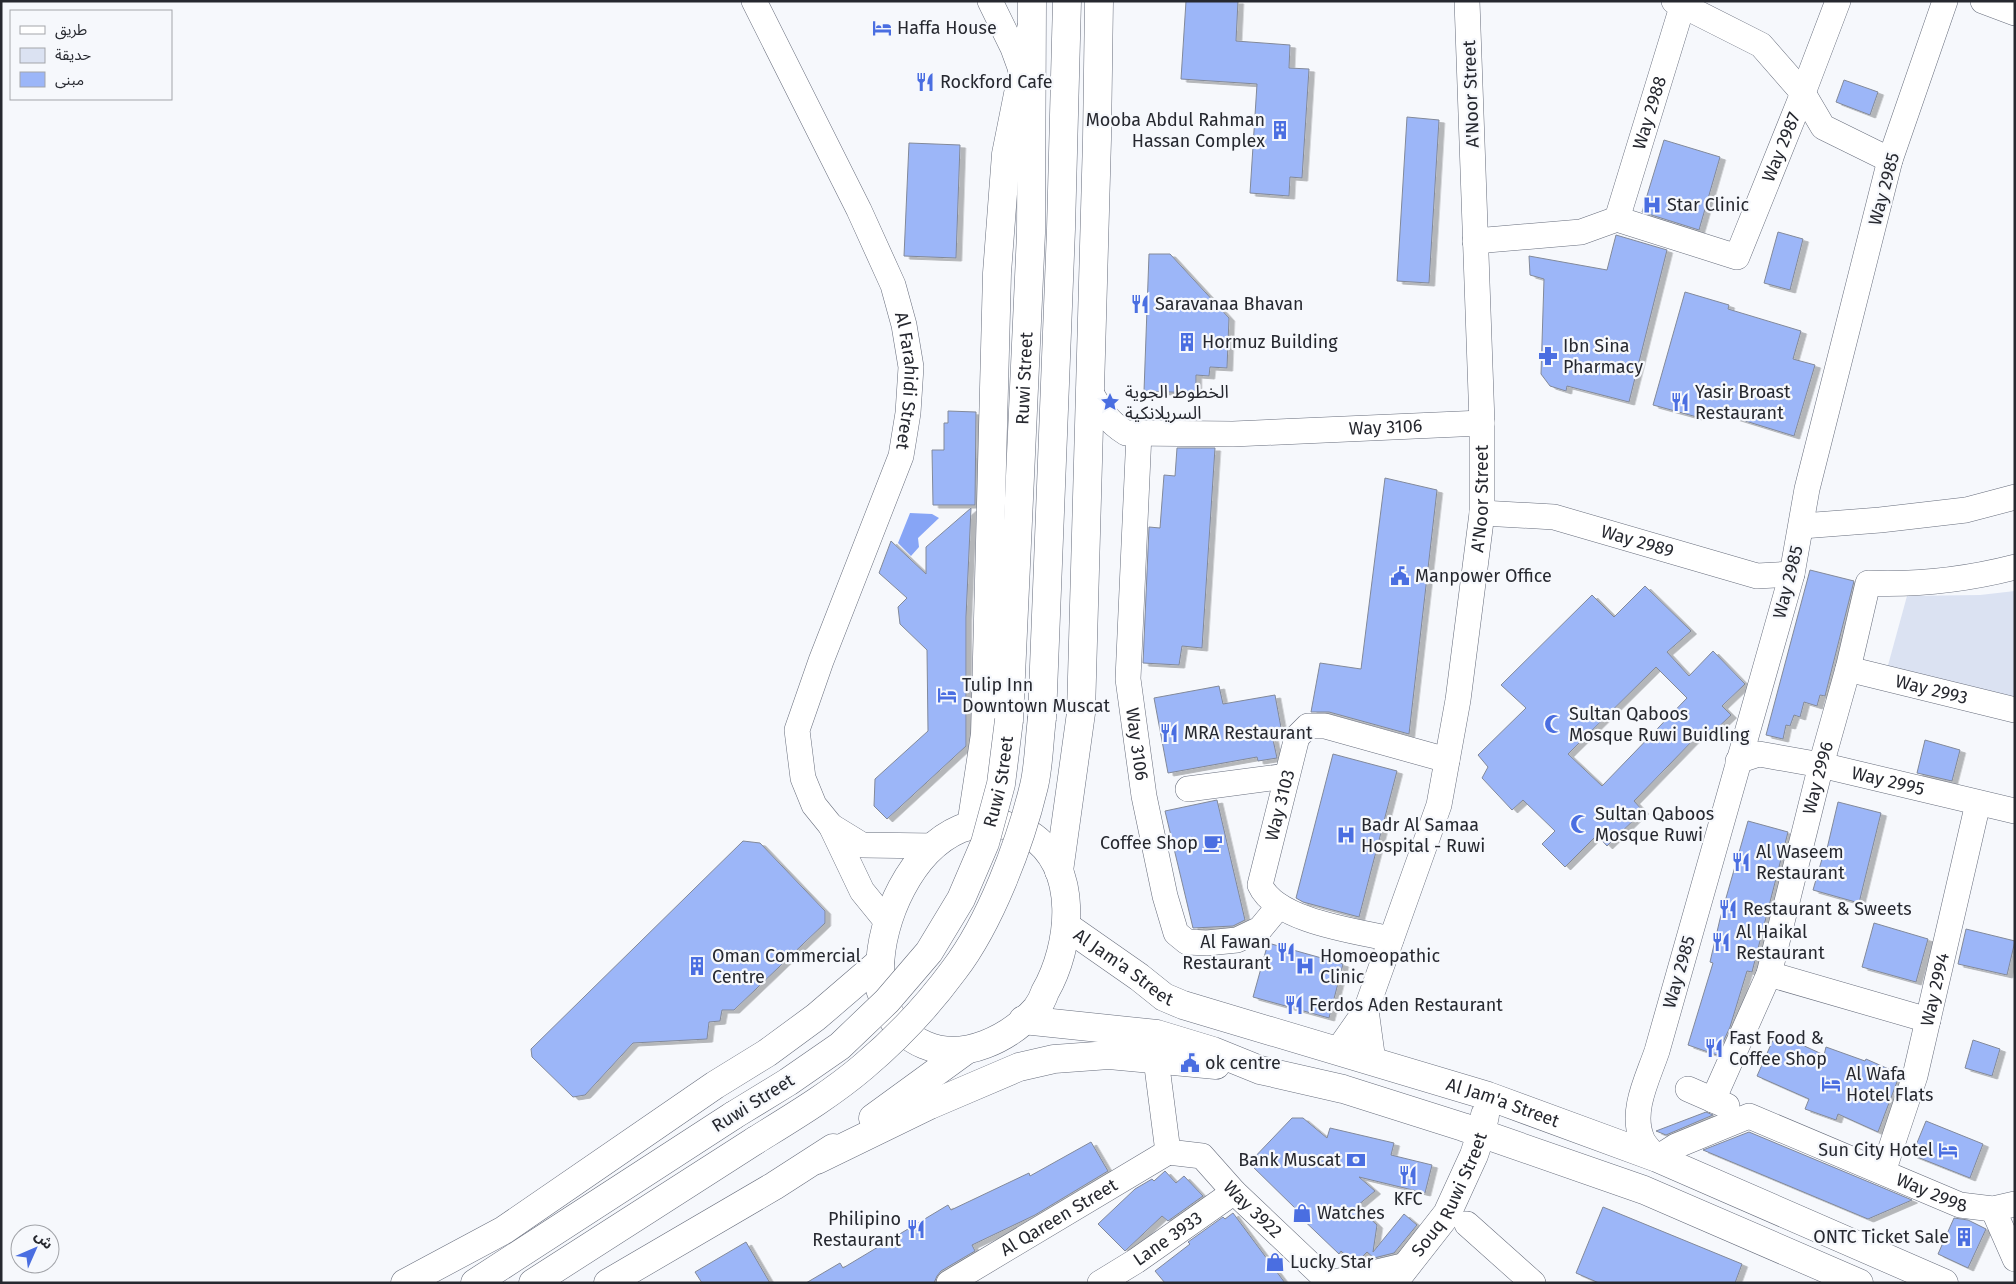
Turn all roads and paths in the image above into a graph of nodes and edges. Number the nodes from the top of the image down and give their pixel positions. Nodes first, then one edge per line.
1 (754, 1) edge
2 (990, 1) edge
3 (1032, 1) edge
4 (1099, 1) edge
5 (1467, 1) edge
6 (1838, 1) edge
7 (1945, 1) edge
8 (1983, 1) edge
9 (1678, 4) edge
10 (2015, 13) edge
11 (1067, 14) edge
12 (1031, 29) junction
13 (1021, 70) junction
14 (1804, 93) junction
15 (1890, 160) junction
16 (1617, 219) junction
17 (1475, 241) junction
18 (1093, 296) junction
19 (1089, 389) junction
20 (1482, 424) junction
21 (1139, 433) junction
22 (2015, 497) edge
23 (1482, 513) junction
24 (1802, 526) junction
25 (2015, 567) edge
26 (1792, 574) junction
27 (1848, 669) junction
28 (2015, 710) edge
29 (1748, 751) junction
30 (1447, 760) junction
31 (1821, 766) junction
32 (1287, 776) junction
33 (1188, 789) dead end
34 (1978, 803) junction
35 (2015, 811) edge
36 (831, 826) junction
37 (971, 826) junction
38 (934, 846) junction
39 (1059, 871) junction
40 (1278, 906) junction
41 (888, 922) junction
42 (1066, 926) junction
43 (1391, 939) junction
44 (880, 962) junction
45 (1768, 974) junction
46 (1366, 1010) junction
47 (1023, 1020) junction
48 (1928, 1020) junction
49 (1338, 1050) junction
50 (965, 1051) junction
51 (1156, 1059) junction
52 (1373, 1061) junction
53 (1260, 1070) junction
54 (1688, 1089) dead end
55 (1488, 1096) junction
56 (1712, 1100) junction
57 (1749, 1116) junction
58 (1481, 1134) junction
59 (1168, 1152) junction
60 (1657, 1158) junction
61 (817, 1160) junction
62 (1882, 1172) junction
63 (1234, 1192) junction
64 (2004, 1207) edge
65 (1467, 1224) dead end
66 (504, 1230) junction
67 (2015, 1259) edge
68 (1400, 1274) edge
69 (1837, 1277) edge
70 (405, 1283) edge
71 (431, 1283) edge
72 (475, 1283) edge
73 (533, 1283) edge
74 (608, 1283) edge
75 (949, 1283) edge
76 (1100, 1283) edge
77 (1331, 1283) edge
78 (1533, 1283) edge
79 (1859, 1283) edge
80 (1944, 1283) edge

1 - 36 street, Al Farahidi Street
2 - 13 street
3 - 12 main road, Ruwi Street
4 - 18 main road
5 - 17 street, A'Noor Street
6 - 14 street, Way 2987
7 - 15 street, Way 2985
8 - 10 street
9 - 14 street, Way 2987
9 - 16 street, Way 2988
11 - 18 main road
11 - 73 main road, Ruwi Street, bridge
12 - 13 main road
12 - 72 main road, Ruwi Street, bridge
13 - 37 main road
14 - 15 street, Way 2987
14 - 16 street, Way 2987
15 - 24 street, Way 2985
16 - 17 street
17 - 20 street, A'Noor Street
18 - 19 main road
19 - 21 street, Way 3106
19 - 39 main road
20 - 21 street, Way 3106
20 - 23 street, A'Noor Street
21 - 40 street, Way 3106
22 - 24 street
23 - 26 street, Way 2989
23 - 30 street, A'Noor Street
24 - 26 street, Way 2985
25 - 27 street, Way 2996
26 - 29 street, Way 2985
27 - 28 street, Way 2993
27 - 31 street, Way 2996
29 - 31 street, Way 2995
29 - 60 street, Way 2985
30 - 32 street, Way 3103
30 - 43 street, A'Noor Street
31 - 34 street, Way 2995
31 - 45 street, Way 2996
32 - 33 street
32 - 40 street, Way 3103
34 - 35 street, Way 2995
34 - 48 street, Way 2994
36 - 38 street, Al Farahidi Street
36 - 41 street, Al Farahidi Street
37 - 38 main road
37 - 39 main road
38 - 41 main road
39 - 42 main road
40 - 43 street, Way 3103
41 - 44 main road
42 - 47 main road
42 - 49 main road, Al Jam'a Street
43 - 46 street, A'Noor Street
44 - 50 main road
44 - 66 main road
45 - 48 street
45 - 56 street, Way 2996
46 - 49 street, A'Noor Street
46 - 52 street, A'Noor Street
47 - 50 main road
47 - 53 main road, Al Jam'a Street
48 - 62 street, Way 2994
49 - 52 main road, Al Jam'a Street
50 - 61 main road
51 - 53 main road
51 - 59 street
51 - 61 main road
52 - 55 main road, Al Jam'a Street
53 - 58 main road, Al Jam'a Street
54 - 56 street, Way 2998
55 - 58 main road, Souq Ruwi Street
55 - 60 main road, Al Jam'a Street
56 - 57 street, Way 2998
57 - 60 street
57 - 62 street, Way 2998
58 - 68 main road, Souq Ruwi Street
58 - 69 main road, Al Jam'a Street
59 - 63 street, Way 3922
59 - 75 street, Al Qareen Street
60 - 80 main road, Al Jam'a Street
61 - 74 main road
62 - 64 street, Way 2998
63 - 76 street, Lane 3933
63 - 77 street, Way 3922
64 - 67 street, Way 2998
65 - 78 street
66 - 70 main road
66 - 71 main road
68 - 77 street
69 - 79 main road, Al Jam'a Street

